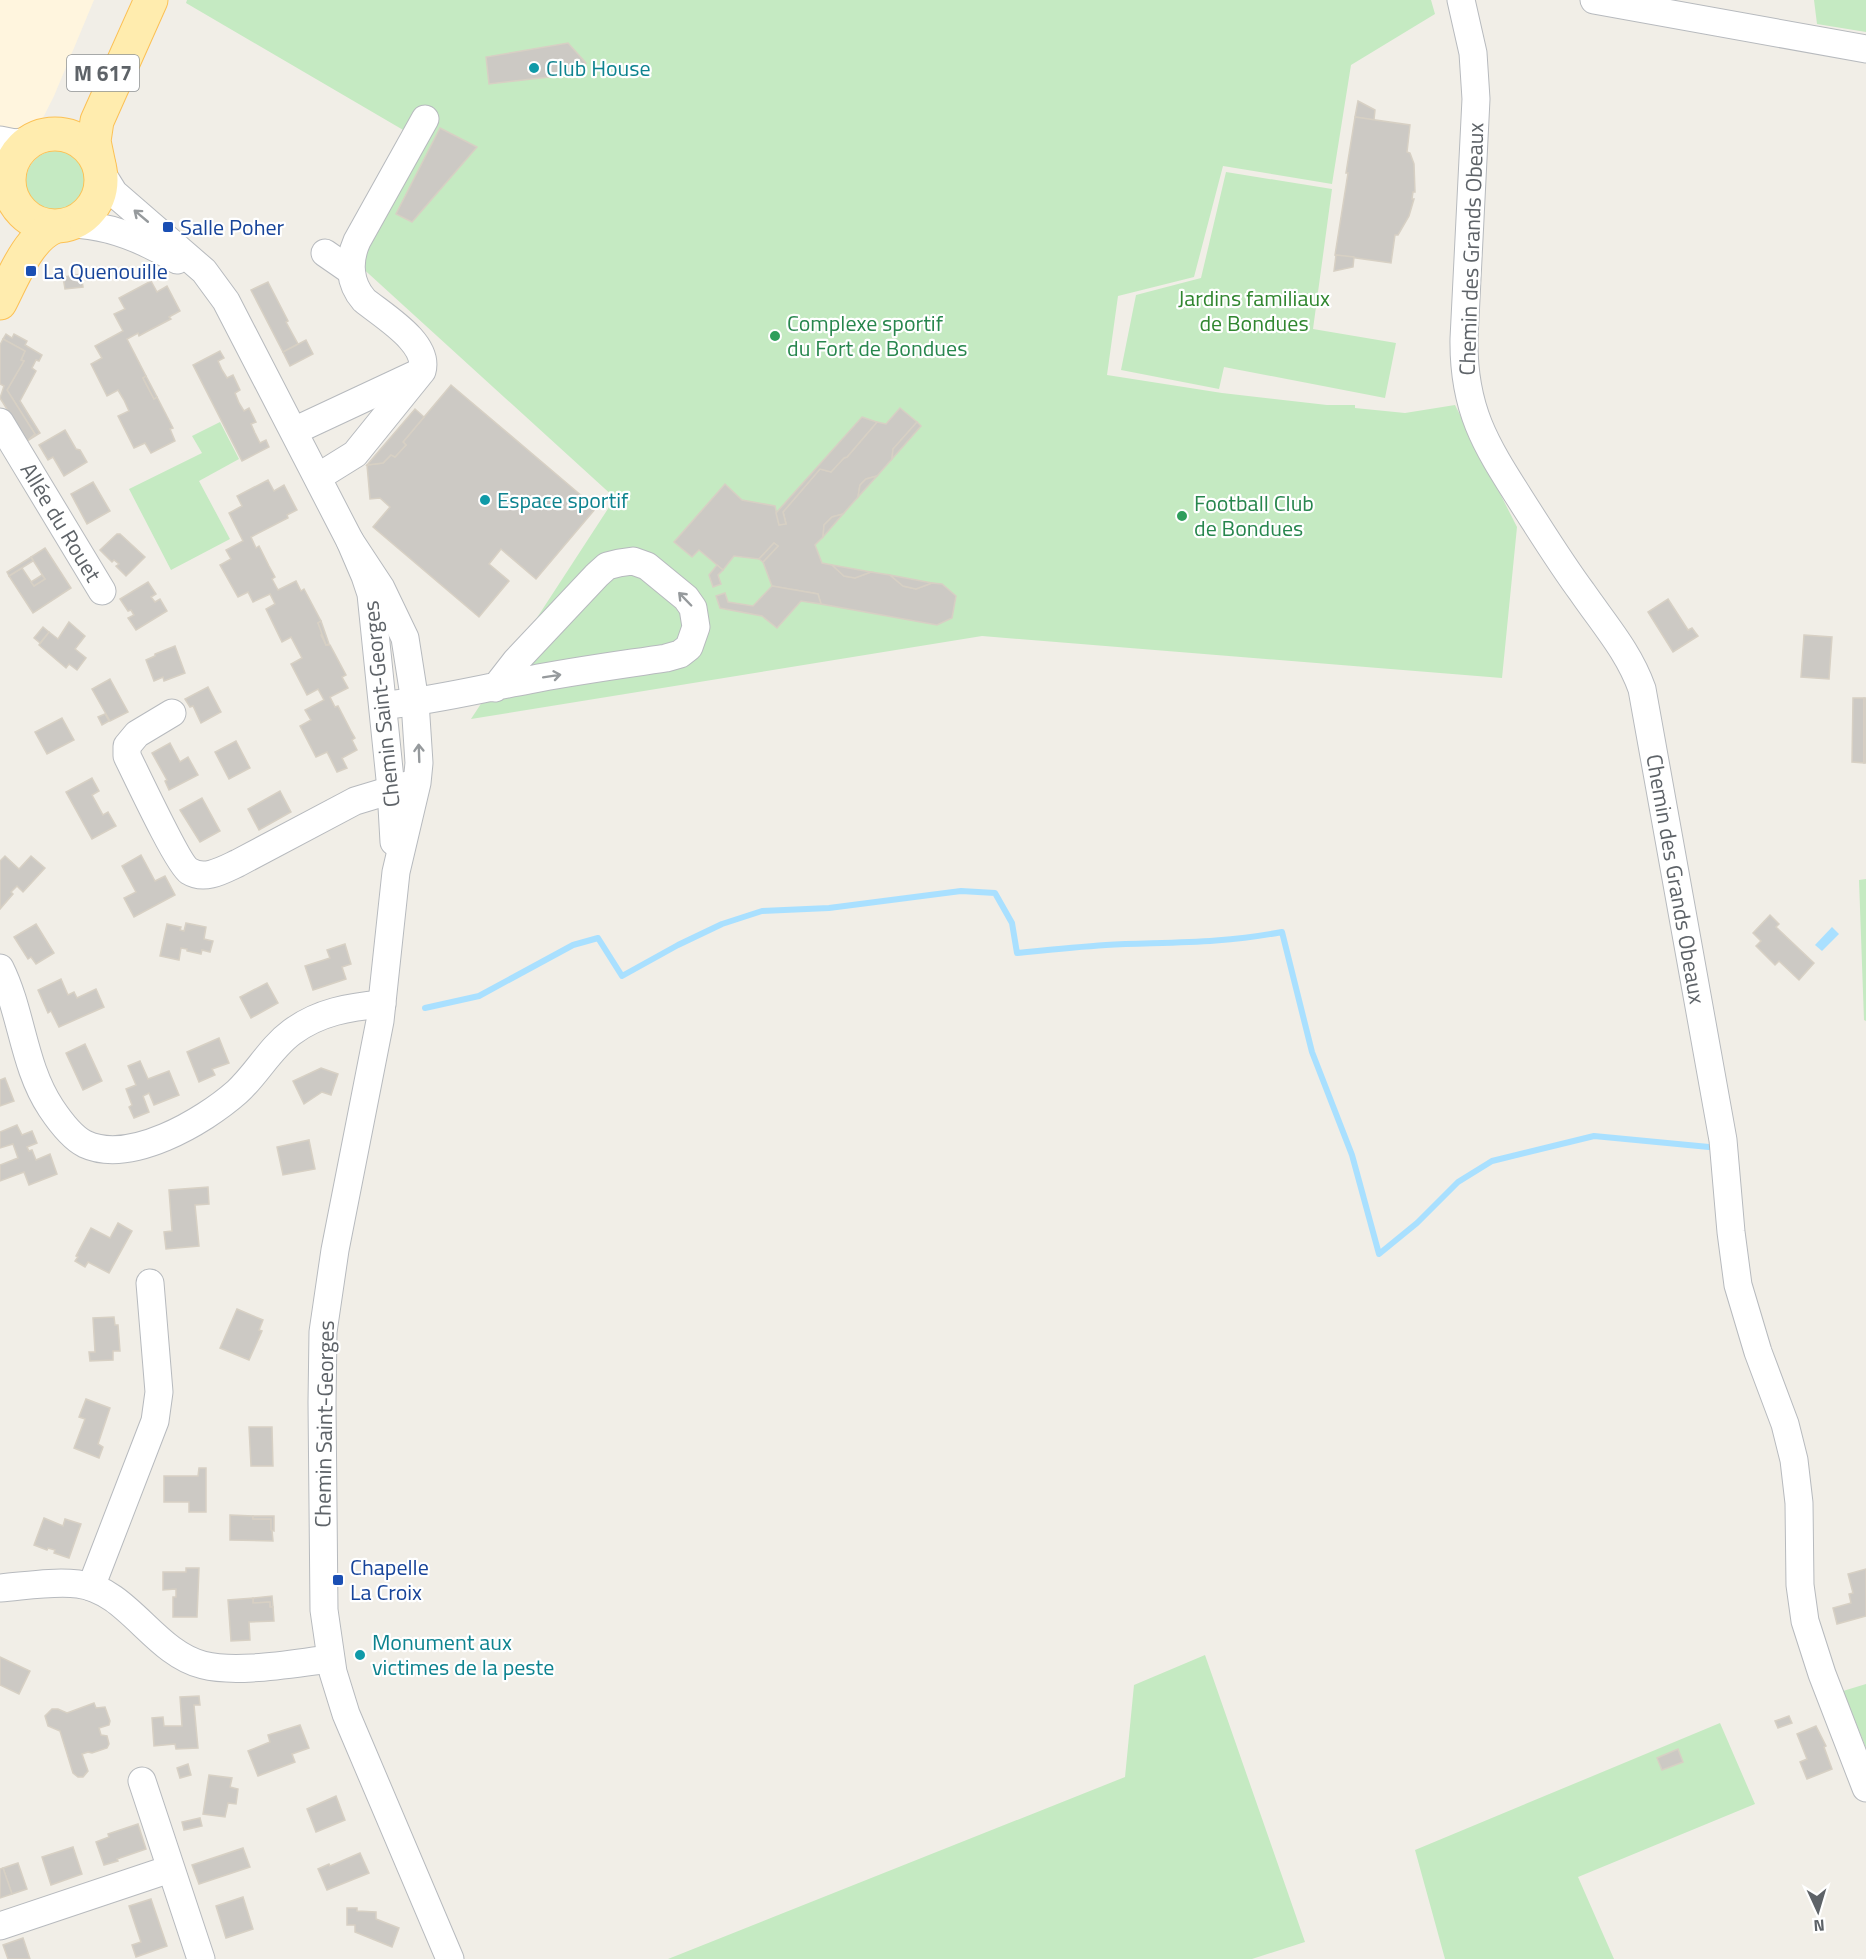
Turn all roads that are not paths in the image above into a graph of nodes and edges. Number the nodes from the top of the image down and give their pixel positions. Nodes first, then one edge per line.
1 (135, 0) edge
2 (151, 0) edge
3 (1461, 0) edge
4 (1594, 0) edge
5 (1866, 49) edge
6 (425, 119) dead end
7 (43, 137) junction
8 (0, 140) edge
9 (100, 168) junction
10 (7, 185) edge
11 (63, 225) junction
12 (325, 253) dead end
13 (0, 265) edge
14 (351, 271) junction
15 (226, 301) junction
16 (0, 303) edge
17 (422, 371) junction
18 (0, 422) edge
19 (294, 431) junction
20 (318, 477) junction
21 (350, 541) junction
22 (102, 591) dead end
23 (495, 688) junction
24 (415, 702) junction
25 (382, 705) junction
26 (172, 713) dead end
27 (404, 786) junction
28 (0, 968) edge
29 (382, 1004) junction
30 (150, 1283) dead end
31 (91, 1587) junction
32 (0, 1588) edge
33 (330, 1659) junction
34 (142, 1780) dead end
35 (1866, 1788) edge
36 (170, 1869) junction
37 (0, 1926) edge
38 (201, 1959) edge
39 (450, 1959) edge

1 - 7 main road, M 617
2 - 9 main road, M 617
3 - 35 street, Chemin des Grands Obeaux
4 - 5 street
6 - 14 street
7 - 8 street
7 - 9 main road
7 - 10 main road
9 - 11 main road
15 -> 9 street, Chemin Saint-Georges
10 - 11 main road
10 - 13 main road
11 - 15 street, Chemin Saint-Georges
11 - 16 main road
12 - 14 street
14 - 17 street
15 - 19 street, Chemin Saint-Georges
17 - 19 street
17 - 20 street
18 - 22 street, Allée du Rouet
19 - 20 street, Chemin Saint-Georges
20 - 21 street, Chemin Saint-Georges
21 - 24 street, Chemin Saint-Georges
21 - 25 street, Chemin Saint-Georges
23 -> 23 street
23 - 24 street
24 - 25 street
27 -> 24 street, Chemin Saint-Georges
25 - 27 street, Chemin Saint-Georges
26 - 27 street
27 - 29 street, Chemin Saint-Georges
28 - 29 street
29 - 33 street, Chemin Saint-Georges
30 - 31 street
31 - 32 street
31 - 33 street
33 - 39 street, Chemin Saint-Georges
34 - 36 street
36 - 37 street
36 - 38 street

